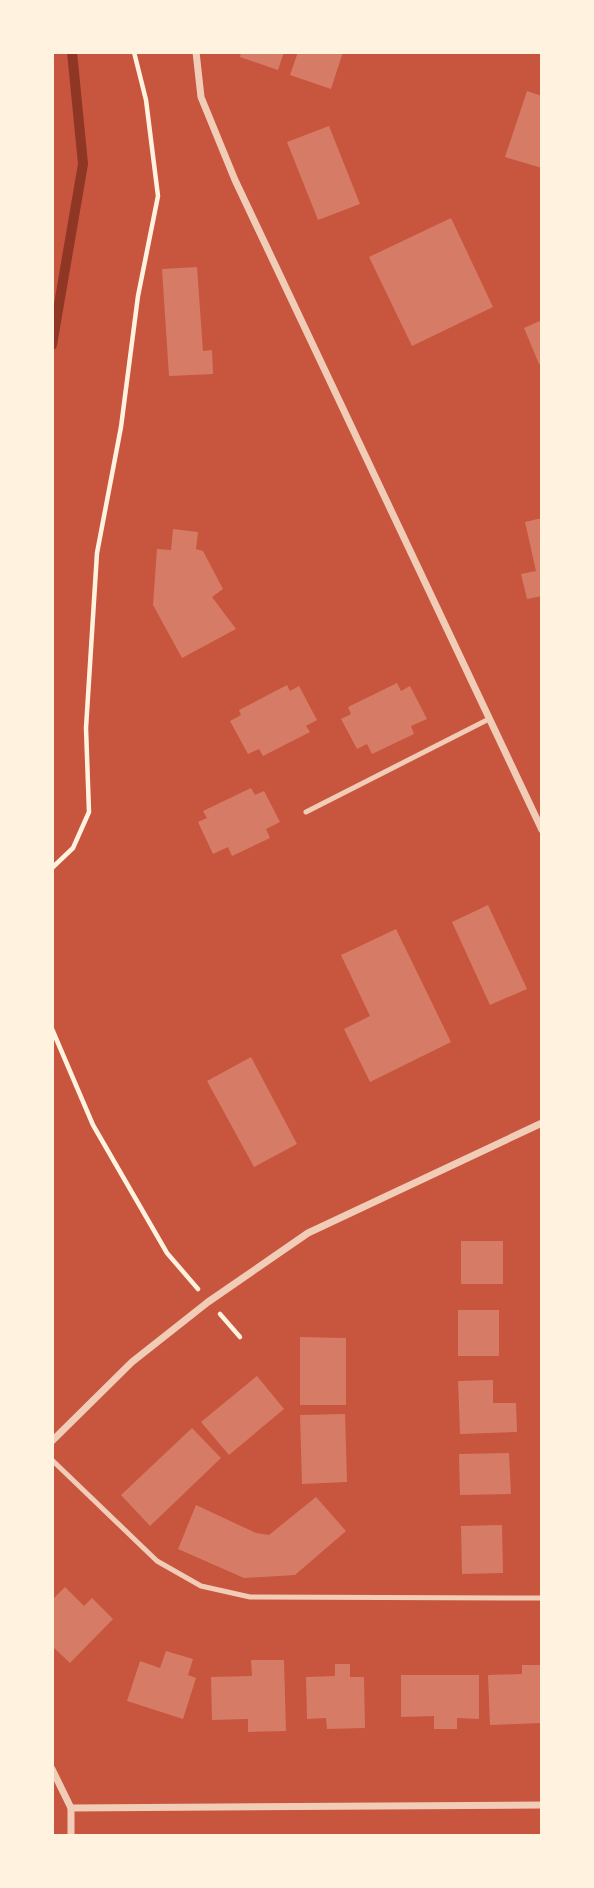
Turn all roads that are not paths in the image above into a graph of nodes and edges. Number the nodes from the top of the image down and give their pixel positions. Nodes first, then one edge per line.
1 (196, 52) edge
2 (489, 719) junction
3 (306, 812) dead end
4 (541, 830) edge
5 (541, 1123) edge
6 (52, 1441) edge
7 (52, 1460) edge
8 (541, 1598) edge
9 (52, 1769) edge
10 (541, 1805) edge
11 (71, 1808) junction
12 (71, 1836) edge

1 - 2 street
2 - 3 lane
2 - 4 street
5 - 6 street
7 - 8 lane
9 - 11 street
10 - 11 street
11 - 12 street

